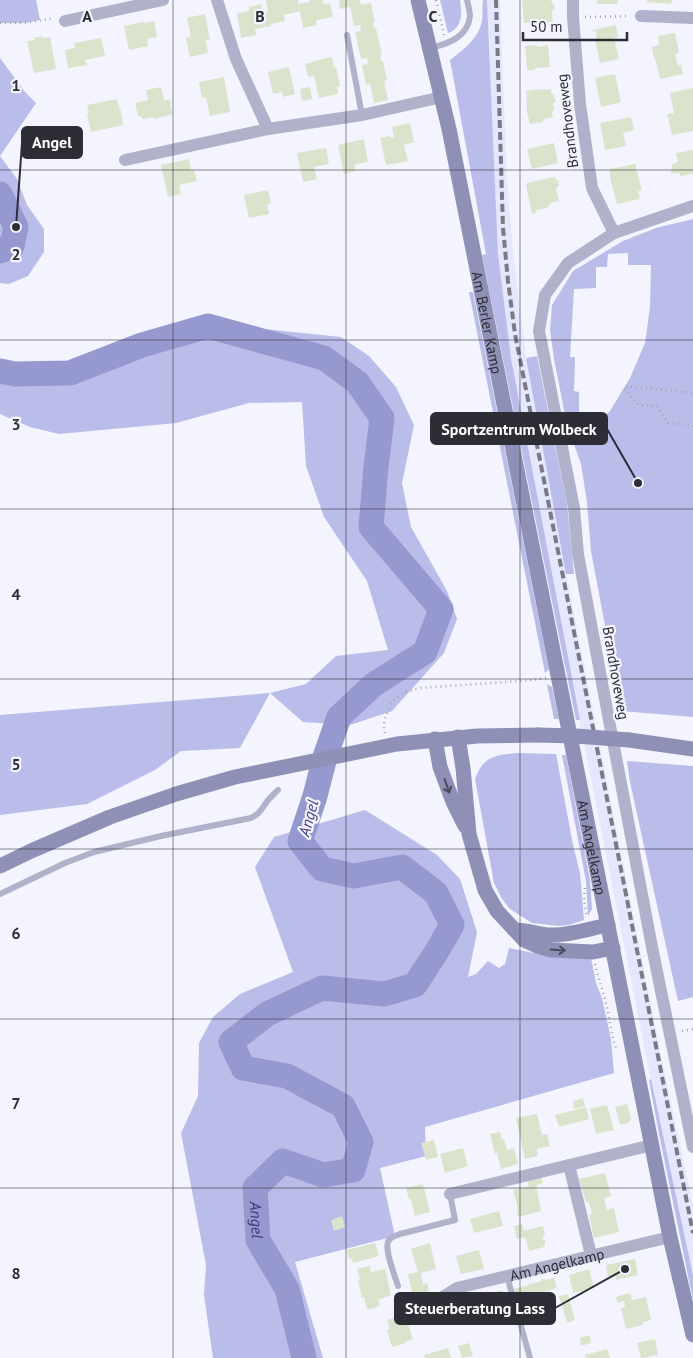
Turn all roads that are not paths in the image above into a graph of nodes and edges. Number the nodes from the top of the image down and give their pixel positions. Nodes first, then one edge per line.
1 (163, 0) edge
2 (217, 0) edge
3 (418, 0) edge
4 (467, 0) edge
5 (573, 0) edge
6 (641, 16) road end
7 (693, 18) edge
8 (65, 21) road end
9 (346, 34) dead end
10 (438, 47) junction
11 (442, 97) junction
12 (362, 115) junction
13 (268, 129) junction
14 (125, 160) dead end
15 (693, 206) edge
16 (614, 233) junction
17 (533, 549) joint
18 (458, 737) junction
19 (435, 739) junction
20 (693, 749) edge
21 (278, 790) dead end
22 (469, 834) junction
23 (0, 866) edge
24 (0, 894) edge
25 (608, 925) junction
26 (516, 930) junction
27 (613, 948) junction
28 (652, 1145) junction
29 (693, 1147) edge
30 (568, 1165) junction
31 (450, 1194) joint
32 (670, 1237) junction
33 (591, 1255) junction
34 (507, 1276) junction
35 (398, 1286) dead end
36 (444, 1296) dead end
37 (693, 1335) edge
38 (530, 1358) edge

1 - 8 street
2 - 13 street
3 - 10 street, Am Berler Kamp
4 - 10 lane
5 - 16 street, Brandhoveweg
6 - 7 street
9 - 12 lane
10 - 11 street, Am Berler Kamp
11 - 12 street
11 - 17 street, Am Berler Kamp
12 - 13 street
13 - 14 street
15 - 16 street, Brandhoveweg
16 - 29 street, Brandhoveweg
17 - 25 street, Am Angelkamp
18 - 19 street
18 - 20 street, bridge
18 - 22 street
19 -> 22 street
19 - 23 street
21 - 24 lane
22 - 26 street
25 - 26 street
25 - 27 street, Am Angelkamp
26 -> 27 street
27 - 28 street, Am Angelkamp
28 - 30 street
28 - 32 street, Am Angelkamp
30 - 31 street
30 - 33 street
31 - 35 lane
32 - 33 street, Am Angelkamp
32 - 37 street, Am Angelkamp
33 - 34 street, Am Angelkamp
34 - 36 street, Am Angelkamp
34 - 38 lane

